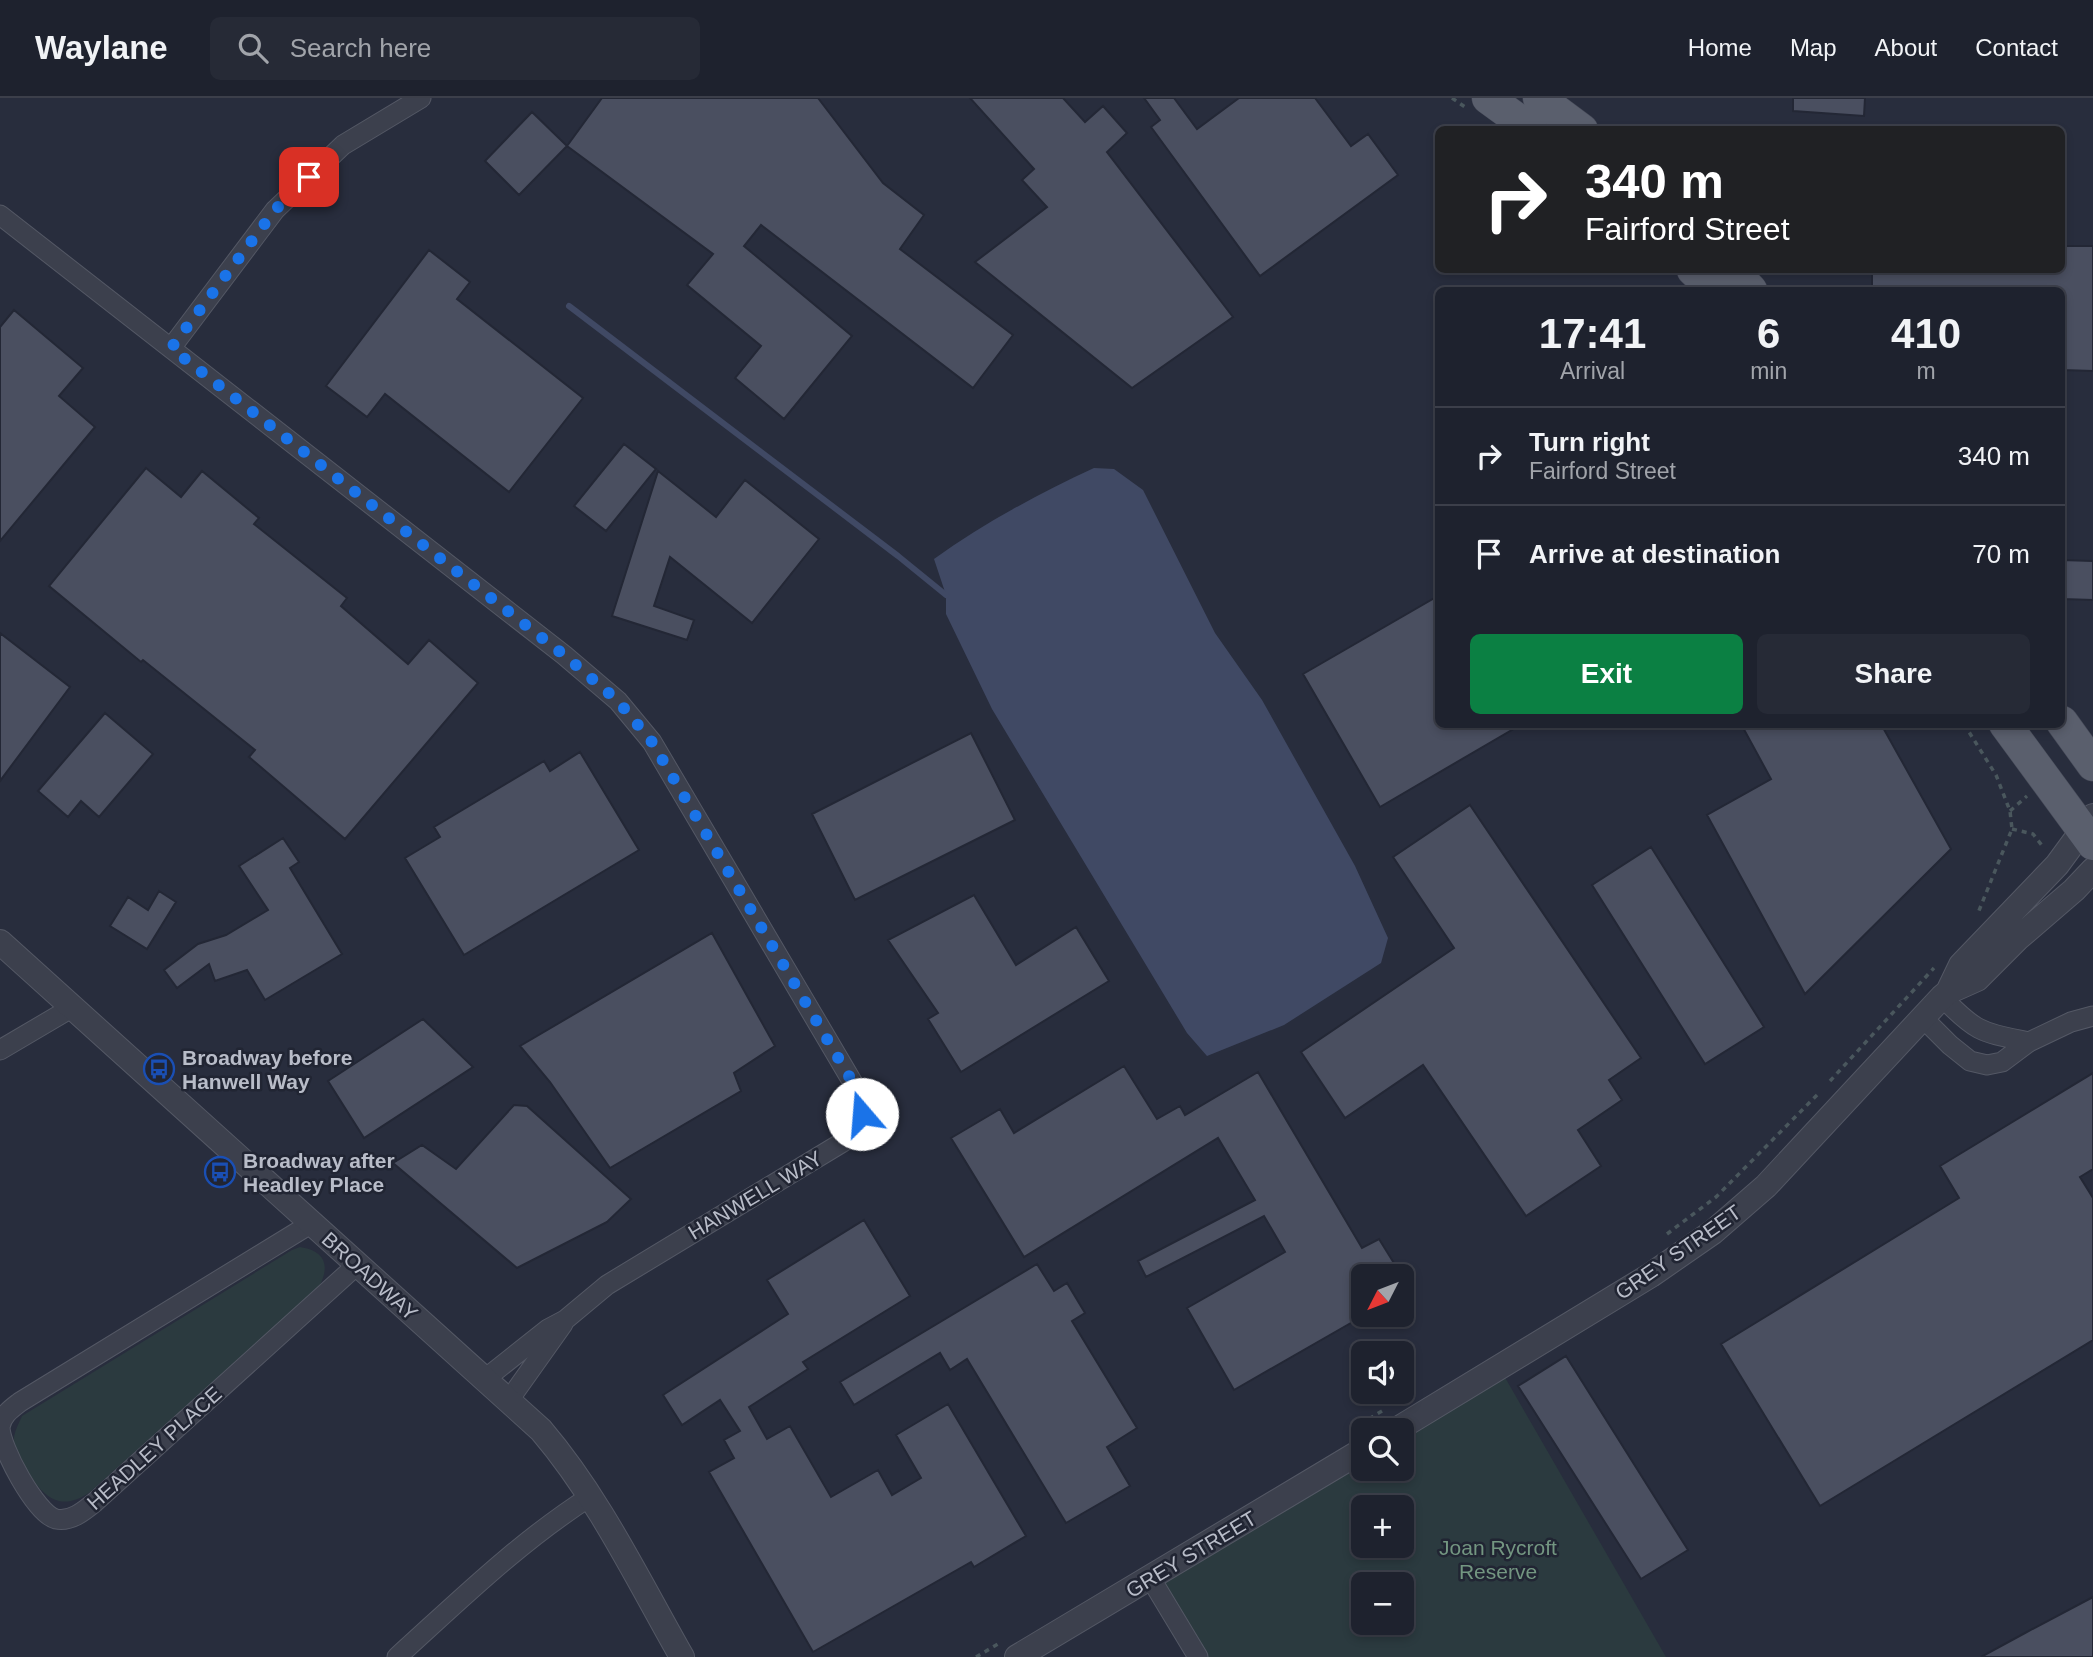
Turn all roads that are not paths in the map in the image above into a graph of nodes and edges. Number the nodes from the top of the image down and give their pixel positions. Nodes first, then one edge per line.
1 (421, 98) edge
2 (1488, 98) edge
3 (1539, 98) edge
4 (1526, 126) edge
5 (1578, 126) edge
6 (0, 215) edge
7 (1696, 273) edge
8 (1735, 273) edge
9 (1711, 287) edge
10 (1748, 287) edge
11 (171, 348) junction
12 (2065, 726) edge
13 (2008, 728) edge
14 (2093, 765) edge
15 (2089, 830) edge
16 (2093, 870) edge
17 (0, 942) edge
18 (1945, 994) junction
19 (73, 1007) junction
20 (2093, 1016) edge
21 (1923, 1018) junction
22 (2029, 1042) junction
23 (0, 1050) edge
24 (312, 1223) junction
25 (358, 1264) junction
26 (565, 1320) junction
27 (485, 1379) junction
28 (509, 1401) junction
29 (1394, 1418) edge
30 (1351, 1444) edge
31 (591, 1496) junction
32 (1151, 1579) junction
33 (1008, 1650) edge
34 (397, 1657) edge
35 (682, 1657) edge
36 (1198, 1657) edge

1 - 11 street
2 - 4 main road
3 - 5 main road
6 - 11 street, HANWELL WAY
7 - 9 main road
8 - 10 main road
11 - 26 street, HANWELL WAY
12 - 14 main road
13 - 15 main road
15 - 18 street, GREY STREET
16 - 18 street, GREY STREET
17 - 19 street, BROADWAY
18 - 21 street, GREY STREET
18 - 22 street
19 - 23 street
19 - 24 street, BROADWAY
20 - 22 street
21 - 22 street
21 - 29 street, GREY STREET
24 - 25 street, BROADWAY
24 - 25 street, HEADLEY PLACE
25 - 27 street, BROADWAY
26 - 27 street, HANWELL WAY
26 - 28 street, HANWELL WAY
27 - 28 street, BROADWAY
28 - 31 street, BROADWAY
30 - 32 street, GREY STREET
31 - 34 street
31 - 35 street, BROADWAY
32 - 33 street, GREY STREET
32 - 36 street

